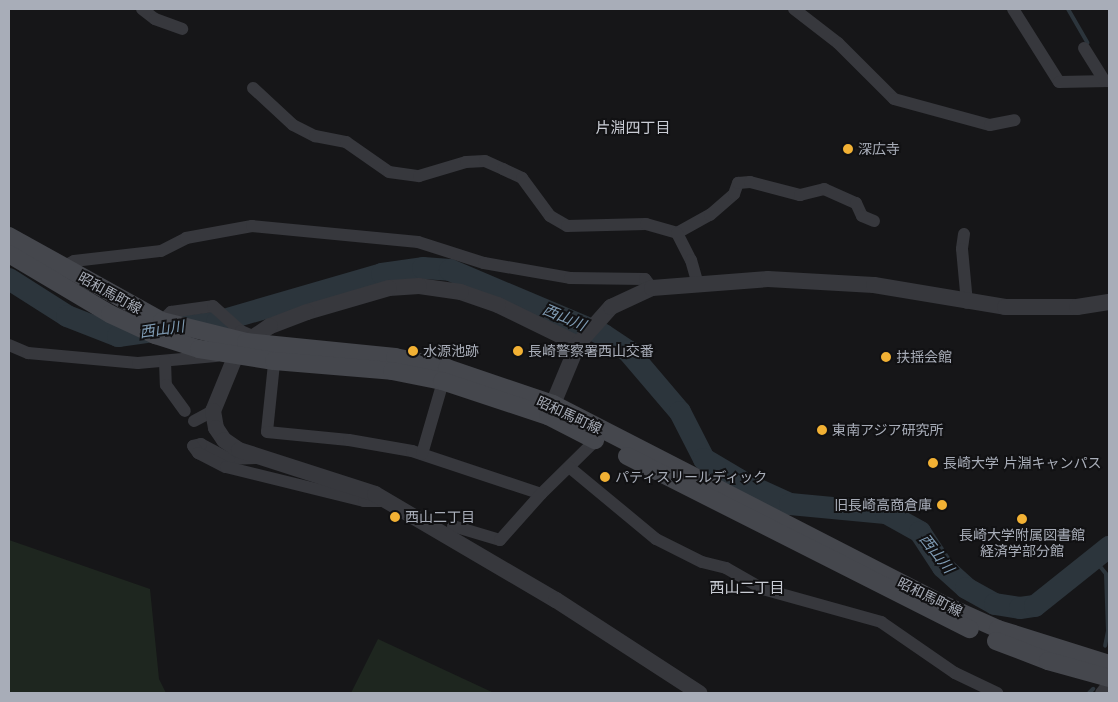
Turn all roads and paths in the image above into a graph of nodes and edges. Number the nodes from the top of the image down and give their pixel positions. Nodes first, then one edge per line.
1 (142, 9) edge
2 (794, 9) edge
3 (1013, 9) edge
4 (182, 29) dead end
5 (1084, 48) dead end
6 (1107, 80) edge
7 (253, 88) dead end
8 (1015, 120) dead end
9 (874, 221) dead end
10 (677, 233) junction
11 (964, 234) dead end
12 (9, 236) edge
13 (9, 254) edge
14 (56, 273) junction
15 (698, 284) junction
16 (652, 288) junction
17 (1109, 302) edge
18 (967, 303) junction
19 (162, 320) junction
20 (242, 340) junction
21 (578, 344) junction
22 (9, 345) edge
23 (275, 354) junction
24 (165, 361) junction
25 (445, 374) junction
26 (185, 410) dead end
27 (551, 410) junction
28 (213, 411) junction
29 (194, 421) dead end
30 (600, 436) junction
31 (422, 454) junction
32 (261, 458) junction
33 (569, 467) junction
34 (541, 494) junction
35 (388, 501) junction
36 (453, 526) dead end
37 (1109, 664) edge
38 (1109, 678) edge
39 (1109, 683) edge
40 (699, 693) edge
41 (996, 693) edge
42 (1101, 693) edge

1 - 4 street
2 - 8 street
3 - 6 street
5 - 6 street
7 - 10 street
9 - 10 street
10 - 15 street
11 - 18 street
12 - 14 main road, 昭和馬町線
13 - 14 main road, 昭和馬町線
14 - 16 street
14 - 19 main road, 昭和馬町線
14 - 20 main road, 昭和馬町線
15 - 16 street
15 - 18 street
16 - 21 street
17 - 18 street
19 - 20 main road, 昭和馬町線
19 - 20 street
20 - 21 street
20 - 23 main road, 昭和馬町線
20 - 23 street
20 - 24 street
20 - 28 street
21 - 27 street
22 - 24 street
23 - 25 main road, 昭和馬町線
23 - 31 street
24 - 26 street
25 - 27 main road, 昭和馬町線
25 - 31 street
27 - 30 main road, 昭和馬町線
28 - 29 street
28 - 32 street
30 - 33 street
30 - 37 main road, 昭和馬町線
30 - 38 main road, 昭和馬町線
31 - 34 street
32 - 35 street
32 - 35 street
33 - 34 street
33 - 41 street
34 - 36 street
35 - 40 street
39 - 42 street

